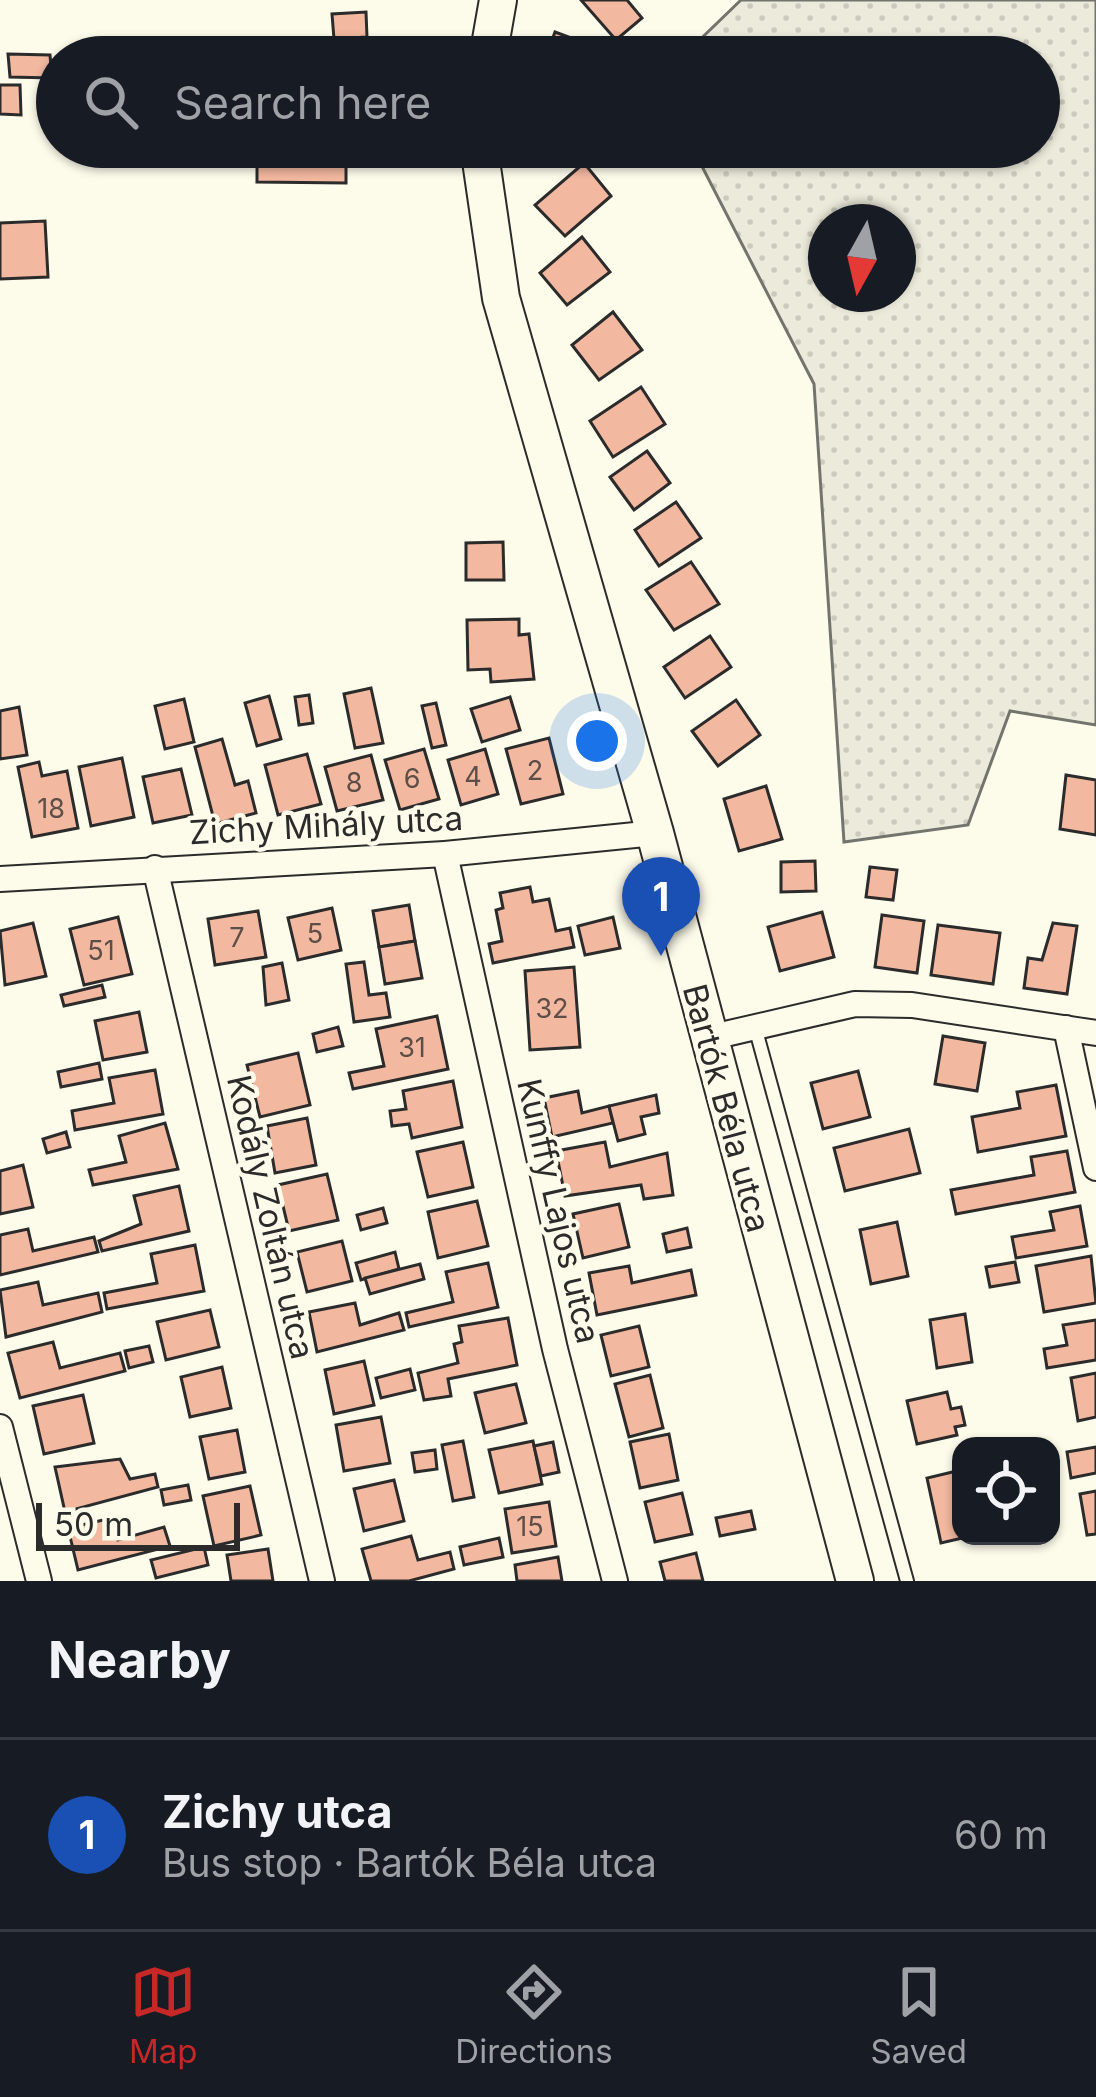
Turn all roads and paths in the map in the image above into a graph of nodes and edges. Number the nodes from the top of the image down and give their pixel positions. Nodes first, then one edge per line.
1 (497, 0) edge
2 (491, 36) edge
3 (482, 168) edge
4 (655, 833) junction
5 (445, 854) junction
6 (155, 868) junction
7 (0, 879) edge
8 (754, 1026) junction
9 (1066, 1028) junction
10 (1096, 1033) edge
11 (708, 1038) junction
12 (1096, 1168) edge
13 (0, 1427) edge
14 (39, 1581) edge
15 (322, 1581) edge
16 (615, 1581) edge
17 (855, 1581) edge
18 (907, 1581) edge

1 - 2 street
3 - 4 street, Bartók Béla utca
4 - 5 street, Zichy Mihály utca
4 - 11 street, Bartók Béla utca
5 - 6 street, Zichy Mihály utca
5 - 16 street, Kunffy Lajos utca
6 - 7 street, Zichy Mihály utca
6 - 15 street, Kodály Zoltán utca
8 - 9 street
8 - 11 street
8 - 18 lane
9 - 10 street
9 - 12 street
11 - 17 street, Bartók Béla utca
13 - 14 street

